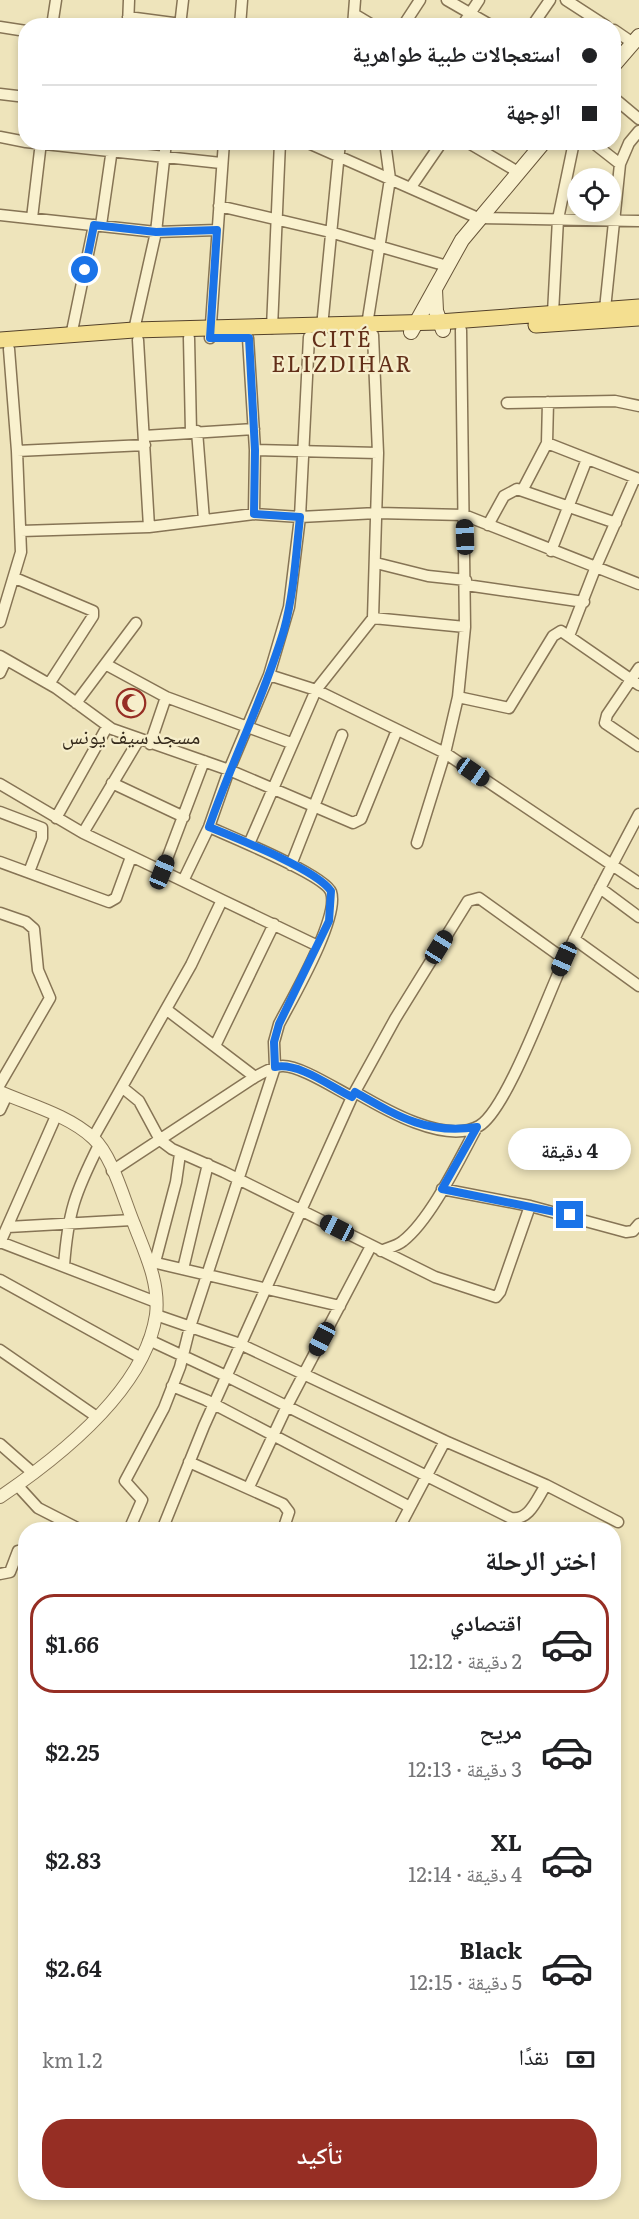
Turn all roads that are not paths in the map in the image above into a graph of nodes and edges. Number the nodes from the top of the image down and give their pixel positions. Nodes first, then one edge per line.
1 (56, 0) edge
2 (129, 0) edge
3 (183, 0) edge
4 (242, 0) edge
5 (355, 0) edge
6 (420, 0) edge
7 (447, 0) edge
8 (479, 0) edge
9 (550, 0) edge
10 (566, 0) edge
11 (354, 14) junction
12 (470, 14) junction
13 (53, 18) edge
14 (128, 18) edge
15 (181, 18) edge
16 (241, 18) edge
17 (354, 18) edge
18 (361, 18) edge
19 (408, 18) edge
20 (467, 18) edge
21 (477, 18) edge
22 (538, 18) edge
23 (594, 18) edge
24 (0, 27) edge
25 (18, 30) edge
26 (621, 33) edge
27 (636, 39) edge
28 (621, 57) edge
29 (0, 94) edge
30 (18, 96) edge
31 (621, 104) edge
32 (639, 120) edge
33 (639, 131) edge
34 (0, 137) edge
35 (18, 140) edge
36 (40, 150) edge
37 (113, 150) edge
38 (123, 150) edge
39 (165, 150) edge
40 (223, 150) edge
41 (280, 150) edge
42 (324, 150) edge
43 (339, 150) edge
44 (386, 150) edge
45 (436, 150) edge
46 (481, 150) edge
47 (537, 150) edge
48 (572, 150) edge
49 (602, 150) edge
50 (338, 156) junction
51 (164, 158) junction
52 (221, 163) junction
53 (620, 164) junction
54 (620, 168) edge
55 (518, 172) junction
56 (390, 179) junction
57 (411, 187) junction
58 (219, 206) junction
59 (0, 215) edge
60 (32, 218) junction
61 (478, 218) junction
62 (558, 219) junction
63 (567, 219) edge
64 (621, 221) edge
65 (639, 221) edge
66 (277, 222) junction
67 (613, 222) edge
68 (98, 225) junction
69 (217, 230) junction
70 (156, 232) junction
71 (330, 232) junction
72 (381, 247) junction
73 (447, 266) junction
74 (435, 287) junction
75 (639, 307) edge
76 (605, 309) junction
77 (553, 313) junction
78 (639, 318) edge
79 (441, 326) junction
80 (322, 327) junction
81 (413, 327) junction
82 (272, 328) junction
83 (370, 330) junction
84 (461, 330) junction
85 (210, 333) junction
86 (136, 335) junction
87 (71, 336) junction
88 (309, 337) junction
89 (189, 338) junction
90 (249, 338) junction
91 (3, 346) edge
92 (548, 402) junction
93 (507, 403) dead end
94 (639, 406) edge
95 (254, 429) junction
96 (194, 432) junction
97 (145, 440) junction
98 (548, 443) junction
99 (255, 450) junction
100 (17, 451) junction
101 (304, 452) junction
102 (378, 453) junction
103 (587, 459) junction
104 (637, 479) edge
105 (523, 489) junction
106 (569, 507) junction
107 (377, 513) junction
108 (254, 514) junction
109 (464, 515) junction
110 (300, 517) junction
111 (204, 520) junction
112 (616, 523) junction
113 (488, 525) junction
114 (149, 527) junction
115 (21, 531) junction
116 (551, 551) junction
117 (376, 563) junction
118 (595, 569) junction
119 (15, 578) junction
120 (466, 583) junction
121 (639, 584) edge
122 (584, 602) junction
123 (373, 618) junction
124 (0, 622) edge
125 (136, 623) dead end
126 (465, 627) junction
127 (569, 636) junction
128 (3, 658) edge
129 (106, 665) junction
130 (639, 668) edge
131 (0, 673) edge
132 (269, 675) junction
133 (635, 682) edge
134 (49, 684) junction
135 (316, 690) junction
136 (166, 697) junction
137 (458, 697) junction
138 (76, 703) junction
139 (247, 726) junction
140 (107, 727) junction
141 (397, 730) junction
142 (342, 735) dead end
143 (138, 741) junction
144 (291, 743) junction
145 (150, 744) junction
146 (639, 746) edge
147 (445, 753) junction
148 (204, 761) junction
149 (229, 770) junction
150 (112, 783) junction
151 (0, 784) edge
152 (272, 788) junction
153 (314, 807) junction
154 (0, 812) edge
155 (639, 814) edge
156 (184, 817) junction
157 (56, 818) junction
158 (209, 827) junction
159 (83, 833) junction
160 (417, 843) dead end
161 (249, 844) junction
162 (131, 857) junction
163 (0, 862) edge
164 (612, 864) junction
165 (291, 865) junction
166 (29, 872) junction
167 (162, 872) junction
168 (183, 881) junction
169 (639, 883) edge
170 (600, 888) junction
171 (222, 900) junction
172 (0, 913) edge
173 (639, 917) edge
174 (274, 924) junction
175 (574, 939) junction
176 (318, 946) junction
177 (564, 959) junction
178 (639, 986) edge
179 (167, 1010) junction
180 (216, 1047) junction
181 (275, 1067) junction
182 (255, 1077) junction
183 (123, 1088) junction
184 (2, 1090) edge
185 (354, 1095) junction
186 (0, 1110) edge
187 (56, 1116) junction
188 (477, 1127) junction
189 (160, 1140) junction
190 (96, 1142) junction
191 (180, 1154) junction
192 (208, 1164) junction
193 (112, 1171) junction
194 (238, 1179) junction
195 (442, 1189) junction
196 (530, 1206) junction
197 (303, 1211) junction
198 (132, 1220) junction
199 (639, 1224) edge
200 (67, 1225) junction
201 (8, 1227) junction
202 (0, 1243) edge
203 (376, 1248) junction
204 (152, 1262) junction
205 (64, 1266) junction
206 (183, 1269) junction
207 (209, 1274) junction
208 (0, 1280) edge
209 (268, 1288) junction
210 (340, 1306) junction
211 (156, 1308) junction
212 (190, 1327) junction
213 (149, 1340) junction
214 (240, 1344) junction
215 (0, 1350) edge
216 (182, 1356) junction
217 (141, 1358) junction
218 (304, 1373) junction
219 (226, 1376) junction
220 (172, 1386) junction
221 (214, 1405) junction
222 (286, 1406) junction
223 (97, 1417) junction
224 (273, 1436) junction
225 (445, 1441) junction
226 (0, 1444) edge
227 (189, 1462) junction
228 (33, 1473) junction
229 (426, 1475) junction
230 (17, 1485) junction
231 (546, 1485) junction
232 (249, 1487) junction
233 (0, 1497) edge
234 (410, 1507) junction
235 (58, 1522) edge
236 (133, 1522) edge
237 (165, 1522) edge
238 (286, 1522) edge
239 (402, 1522) edge
240 (618, 1522) dead end
241 (18, 1551) edge
242 (0, 1574) edge

1 - 13 street
2 - 14 street
3 - 15 street
4 - 16 street
5 - 11 street
6 - 19 street
7 - 12 street
8 - 12 street
9 - 22 street
10 - 23 street
11 - 17 street
11 - 18 street
12 - 20 street
12 - 21 street
24 - 25 street
26 - 27 street
27 - 28 main road
29 - 30 street
31 - 32 street
33 - 53 street
34 - 35 street
36 - 60 street
37 - 68 street
38 - 51 street
39 - 51 street
40 - 52 street
41 - 66 street
42 - 50 street
43 - 50 street
44 - 56 street
45 - 57 street
46 - 55 street
47 - 55 main road
48 - 62 street
49 - 53 street
50 - 56 street
50 - 71 street
51 - 52 street
51 - 70 street
52 - 58 street
53 - 54 street
55 - 61 main road
56 - 57 street
56 - 72 street
57 - 61 street
58 - 66 street
58 - 69 street
59 - 60 street
60 - 68 street
61 - 62 street
61 - 73 main road
62 - 63 street
62 - 77 street
64 - 65 street
66 - 71 street
66 - 82 street
67 - 76 street
68 - 70 street
68 - 87 street
69 - 70 street
69 - 85 street
70 - 86 street
71 - 72 street
71 - 80 street
72 - 73 street
72 - 83 street
73 - 74 main road
74 - 79 main road
74 - 81 main road
75 - 76 main road
76 - 77 main road
77 - 79 main road
78 - 84 main road
79 - 81 main road
79 - 84 main road
80 - 82 main road
80 - 83 main road
81 - 83 main road
82 - 85 main road
83 - 88 main road
83 - 102 street
84 - 109 street
85 - 86 main road
85 - 89 main road
85 - 90 main road
86 - 87 main road
86 - 89 main road
86 - 91 main road
86 - 97 street
87 - 91 main road
88 - 90 main road
88 - 101 street
89 - 96 street
90 - 95 street
91 - 100 street
92 - 93 street
92 - 94 street
92 - 98 street
95 - 96 street
95 - 99 street
96 - 97 street
96 - 111 street
97 - 100 street
97 - 114 street
98 - 103 street
98 - 105 street
99 - 101 street
99 - 108 street
100 - 115 street
101 - 102 street
101 - 110 street
102 - 107 street
103 - 104 street
103 - 106 street
104 - 112 street
105 - 106 street
105 - 113 street
106 - 112 street
106 - 116 street
107 - 109 street
107 - 110 street
107 - 117 street
108 - 110 street
108 - 111 street
109 - 113 street
109 - 120 street
110 - 132 street
111 - 114 street
112 - 118 street
113 - 116 street
114 - 115 street
115 - 119 street
116 - 118 street
117 - 120 street
117 - 123 street
118 - 121 street
118 - 122 street
119 - 124 street
119 - 134 street
120 - 122 street
120 - 126 street
122 - 127 street
123 - 126 street
123 - 135 street
125 - 129 street
126 - 137 street
127 - 133 street
127 - 137 street
128 - 131 street
128 - 134 street
129 - 136 street
129 - 138 street
130 - 133 street
132 - 135 street
132 - 139 street
133 - 146 street
134 - 138 street
135 - 141 street
135 - 144 street
136 - 139 street
136 - 145 street
137 - 147 street
138 - 140 street
139 - 144 street
139 - 149 street
140 - 143 street
140 - 157 street
141 - 147 street
141 - 153 street
142 - 153 street
143 - 145 street
143 - 150 street
144 - 152 street
145 - 148 street
147 - 160 street
147 - 164 street
148 - 149 street
148 - 156 street
149 - 152 street
149 - 158 street
150 - 156 street
150 - 159 street
151 - 157 street
152 - 153 street
152 - 161 street
153 - 165 street
154 - 166 street
155 - 164 street
156 - 167 street
157 - 159 street
158 - 161 street
158 - 168 street
159 - 162 street
161 - 165 street
162 - 166 street
162 - 167 street
163 - 166 street
164 - 169 street
164 - 170 street
165 - 176 street
167 - 168 street
168 - 171 street
170 - 173 street
170 - 175 street
171 - 174 street
171 - 179 street
172 - 184 street
174 - 176 street
174 - 180 street
175 - 177 street
175 - 178 street
176 - 181 street
177 - 185 street
177 - 188 street
179 - 180 street
179 - 183 street
180 - 182 street
181 - 182 street
181 - 185 street
181 - 194 street
182 - 189 street
183 - 189 street
183 - 190 street
184 - 186 street
184 - 187 street
185 - 188 street
185 - 197 street
187 - 190 street
187 - 201 street
188 - 195 street
189 - 191 street
189 - 193 street
190 - 193 street
190 - 200 street
191 - 192 street
191 - 204 street
192 - 194 street
192 - 206 street
193 - 198 street
194 - 197 street
194 - 207 street
195 - 196 street
195 - 203 street
196 - 199 street
196 - 203 street
197 - 203 street
197 - 209 street
198 - 200 street
198 - 204 street
200 - 201 street
200 - 205 street
201 - 202 street
202 - 205 street
203 - 210 street
204 - 206 street
204 - 211 street
205 - 211 street
206 - 207 street
207 - 209 street
207 - 212 street
208 - 217 street
209 - 210 street
209 - 214 street
210 - 218 street
211 - 212 street
211 - 213 street
212 - 214 street
212 - 216 street
213 - 216 street
213 - 217 street
214 - 218 street
214 - 219 street
215 - 223 street
216 - 219 street
216 - 220 street
217 - 223 street
218 - 222 street
218 - 225 street
219 - 221 street
219 - 222 street
220 - 221 street
220 - 236 street
221 - 224 street
221 - 227 street
222 - 224 street
222 - 229 street
223 - 228 street
224 - 232 street
224 - 234 street
225 - 229 street
225 - 231 street
226 - 228 street
227 - 232 street
227 - 237 street
228 - 230 street
229 - 231 street
229 - 234 street
230 - 233 street
230 - 235 street
231 - 240 street
232 - 238 street
234 - 239 street
241 - 242 street

